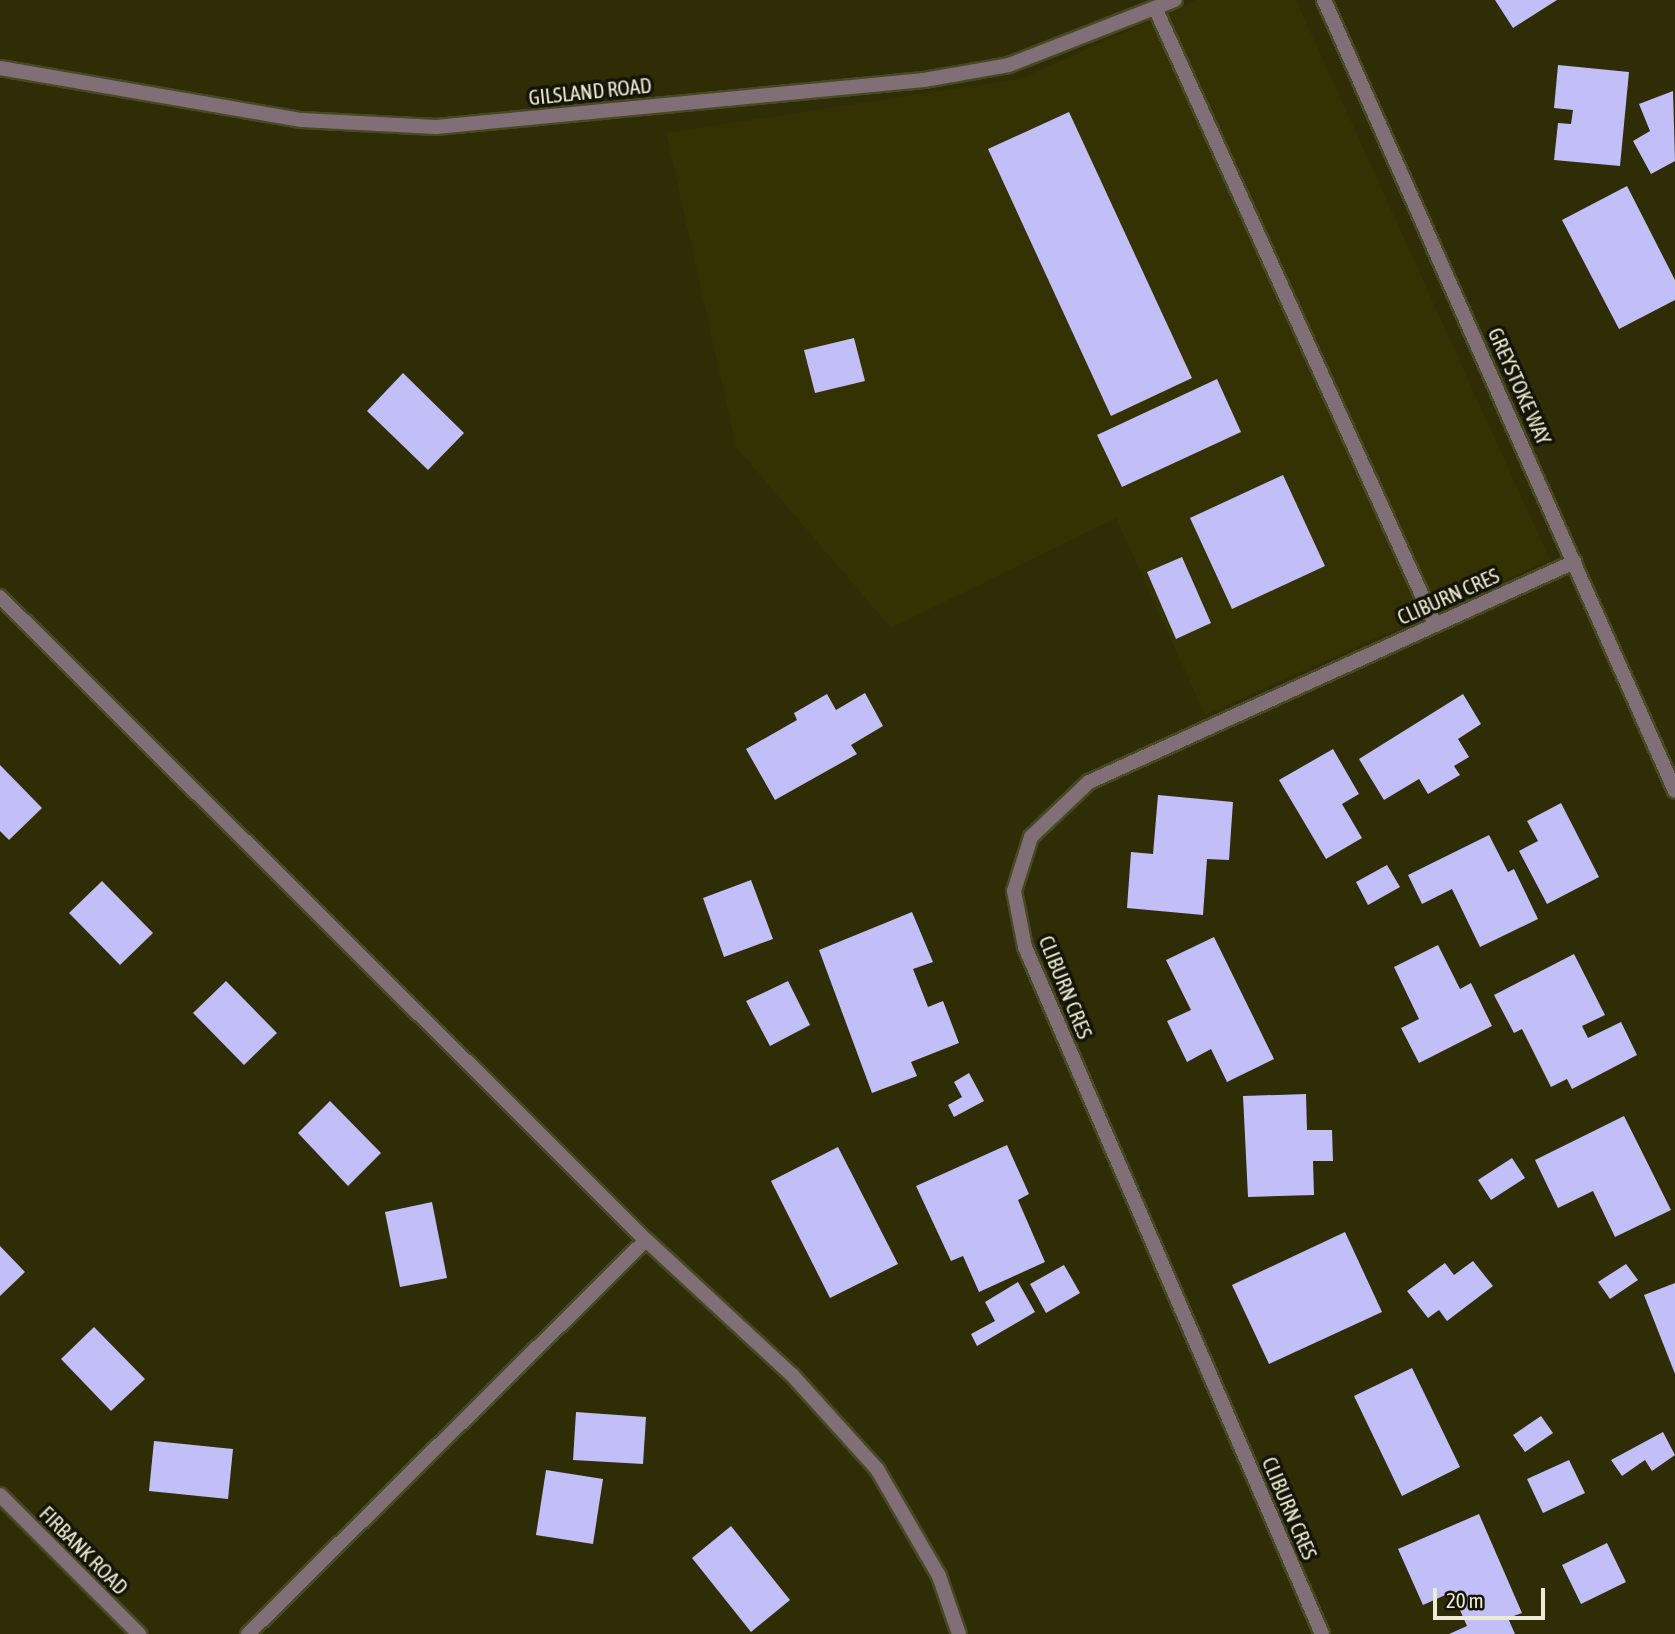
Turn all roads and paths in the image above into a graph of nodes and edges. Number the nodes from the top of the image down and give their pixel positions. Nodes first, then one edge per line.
1 (1175, 0) edge
2 (1324, 0) edge
3 (1156, 10) junction
4 (0, 68) edge
5 (1574, 562) junction
6 (0, 597) edge
7 (1435, 624) junction
8 (1675, 791) edge
9 (646, 1240) junction
10 (0, 1495) edge
11 (139, 1634) edge
12 (248, 1634) edge
13 (959, 1634) edge
14 (1322, 1634) edge

1 - 3 street, GILSLAND ROAD
2 - 5 street, GREYSTOKE WAY
3 - 4 street, GILSLAND ROAD
3 - 7 street
5 - 7 street, CLIBURN CRES
5 - 8 street, GREYSTOKE WAY
6 - 9 street
7 - 14 street, CLIBURN CRES
9 - 12 street
9 - 13 street
10 - 11 street, FIRBANK ROAD

